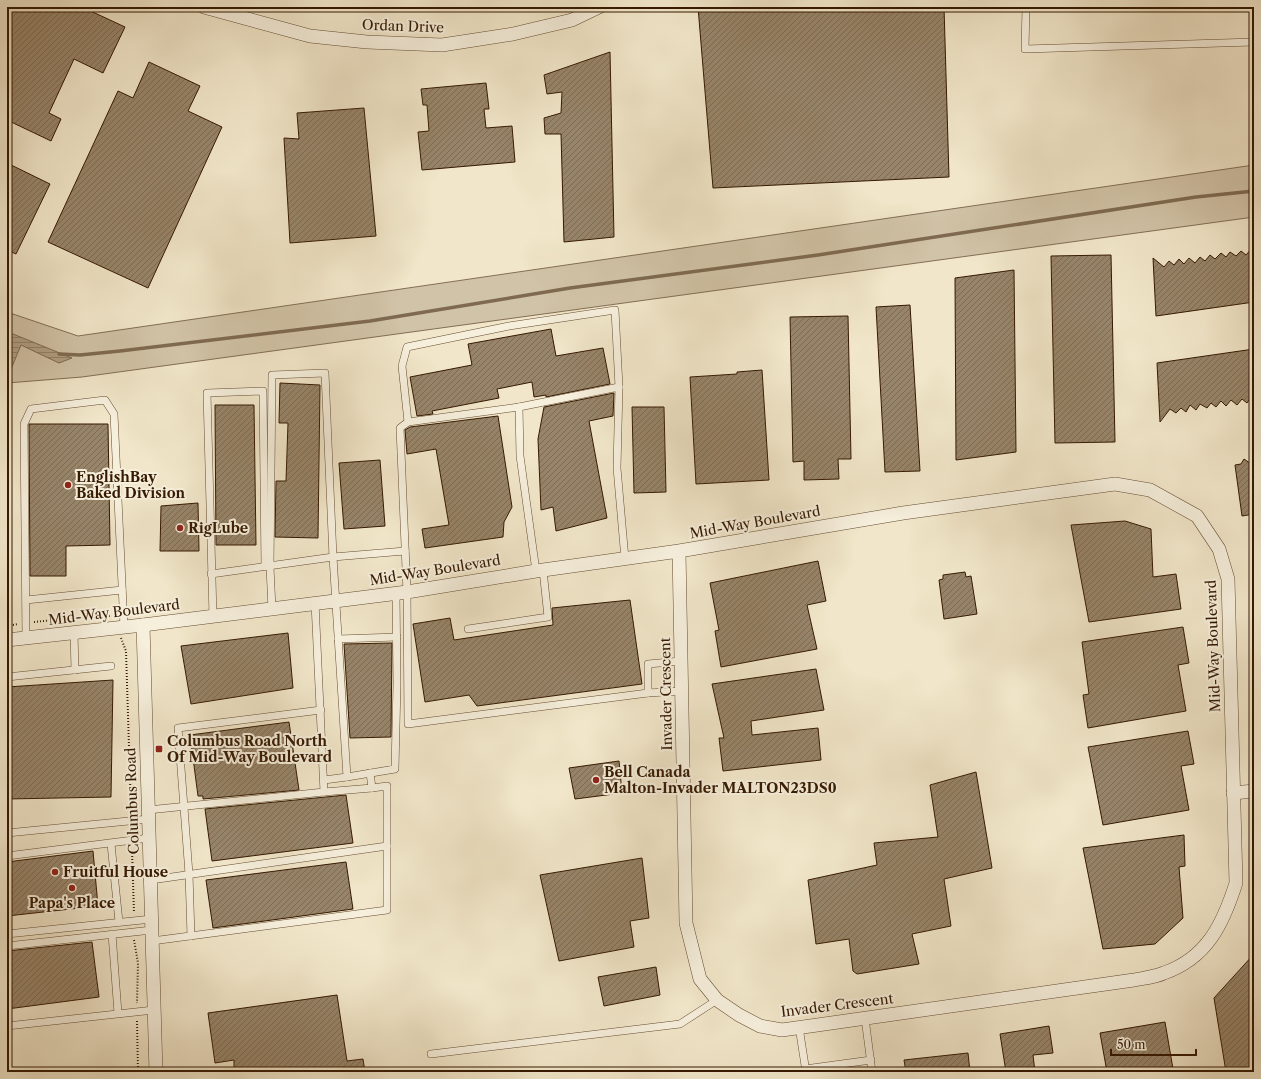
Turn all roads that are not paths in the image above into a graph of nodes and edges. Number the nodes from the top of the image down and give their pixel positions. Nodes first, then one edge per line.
1 (204, 7) edge
2 (599, 7) edge
3 (1026, 7) edge
4 (1254, 42) edge
5 (619, 387) junction
6 (519, 407) junction
7 (408, 422) junction
8 (405, 551) junction
9 (679, 551) junction
10 (333, 557) junction
11 (626, 559) junction
12 (267, 567) junction
13 (539, 570) junction
14 (211, 574) junction
15 (122, 590) junction
16 (401, 593) junction
17 (26, 600) junction
18 (336, 601) junction
19 (316, 603) junction
20 (272, 609) junction
21 (213, 616) junction
22 (143, 625) junction
23 (124, 627) junction
24 (468, 629) dead end
25 (74, 633) junction
26 (396, 637) junction
27 (26, 638) junction
28 (7, 640) edge
29 (338, 640) junction
30 (681, 661) junction
31 (111, 666) dead end
32 (75, 670) junction
33 (7, 677) edge
34 (682, 691) junction
35 (648, 693) junction
36 (321, 710) junction
37 (370, 773) junction
38 (346, 777) junction
39 (324, 780) junction
40 (372, 788) junction
41 (1254, 791) edge
42 (324, 792) junction
43 (1233, 794) junction
44 (183, 807) junction
45 (149, 815) junction
46 (7, 833) edge
47 (149, 838) junction
48 (111, 844) junction
49 (387, 846) junction
50 (7, 856) edge
51 (188, 874) junction
52 (151, 880) junction
53 (119, 922) junction
54 (152, 930) junction
55 (7, 934) edge
56 (112, 934) junction
57 (191, 936) junction
58 (7, 946) edge
59 (717, 1000) junction
60 (154, 1010) junction
61 (118, 1014) junction
62 (865, 1018) junction
63 (7, 1026) edge
64 (799, 1027) junction
65 (431, 1054) dead end
66 (871, 1060) junction
67 (806, 1070) edge
68 (156, 1072) edge
69 (872, 1072) edge

1 - 2 street, Ordan Drive
3 - 4 lane
5 - 6 lane
5 - 7 lane
5 - 11 lane
6 - 7 lane
6 - 13 lane
7 - 8 lane
8 - 10 lane
8 - 16 lane
9 - 11 street, Mid-Way Boulevard
9 - 30 street, Invader Crescent
9 - 43 street, Mid-Way Boulevard
10 - 12 lane
10 - 12 lane
10 - 18 lane
11 - 13 street, Mid-Way Boulevard
12 - 14 lane
12 - 14 lane
12 - 20 lane
13 - 16 street, Mid-Way Boulevard
13 - 24 lane
14 - 21 lane
15 - 17 lane
15 - 17 lane
15 - 23 lane
16 - 18 street, Mid-Way Boulevard
16 - 26 lane
16 - 35 lane
17 - 27 lane
18 - 19 street, Mid-Way Boulevard
18 - 29 lane
19 - 20 street, Mid-Way Boulevard
19 - 36 lane
20 - 21 street, Mid-Way Boulevard
21 - 22 street, Mid-Way Boulevard
22 - 23 street, Mid-Way Boulevard
22 - 45 street, Columbus Road
23 - 25 street, Mid-Way Boulevard
25 - 27 street, Mid-Way Boulevard
25 - 32 lane
26 - 29 lane
26 - 37 lane
27 - 28 street, Mid-Way Boulevard
29 - 38 lane
30 - 34 street, Invader Crescent
30 - 35 lane
31 - 32 lane
32 - 33 lane
34 - 35 lane
34 - 59 street, Invader Crescent
36 - 39 lane
36 - 44 lane
37 - 38 lane
37 - 40 lane
38 - 39 lane
39 - 42 lane
40 - 42 lane
40 - 49 lane
41 - 43 street
42 - 44 lane
43 - 62 street, Invader Crescent
44 - 45 lane
44 - 51 lane
45 - 46 lane
45 - 47 street, Columbus Road
47 - 48 lane
47 - 52 street, Columbus Road
48 - 50 lane
48 - 53 lane
49 - 51 lane
49 - 57 lane
51 - 52 lane
51 - 57 lane
52 - 54 street, Columbus Road
53 - 54 lane
53 - 55 lane
54 - 56 lane
54 - 57 lane
54 - 60 street, Columbus Road
56 - 58 lane
56 - 61 lane
59 - 64 street, Invader Crescent
59 - 65 lane
60 - 61 lane
60 - 68 street, Columbus Road
61 - 63 lane
62 - 64 street, Invader Crescent
62 - 66 lane
64 - 67 lane
66 - 67 lane
66 - 69 lane

